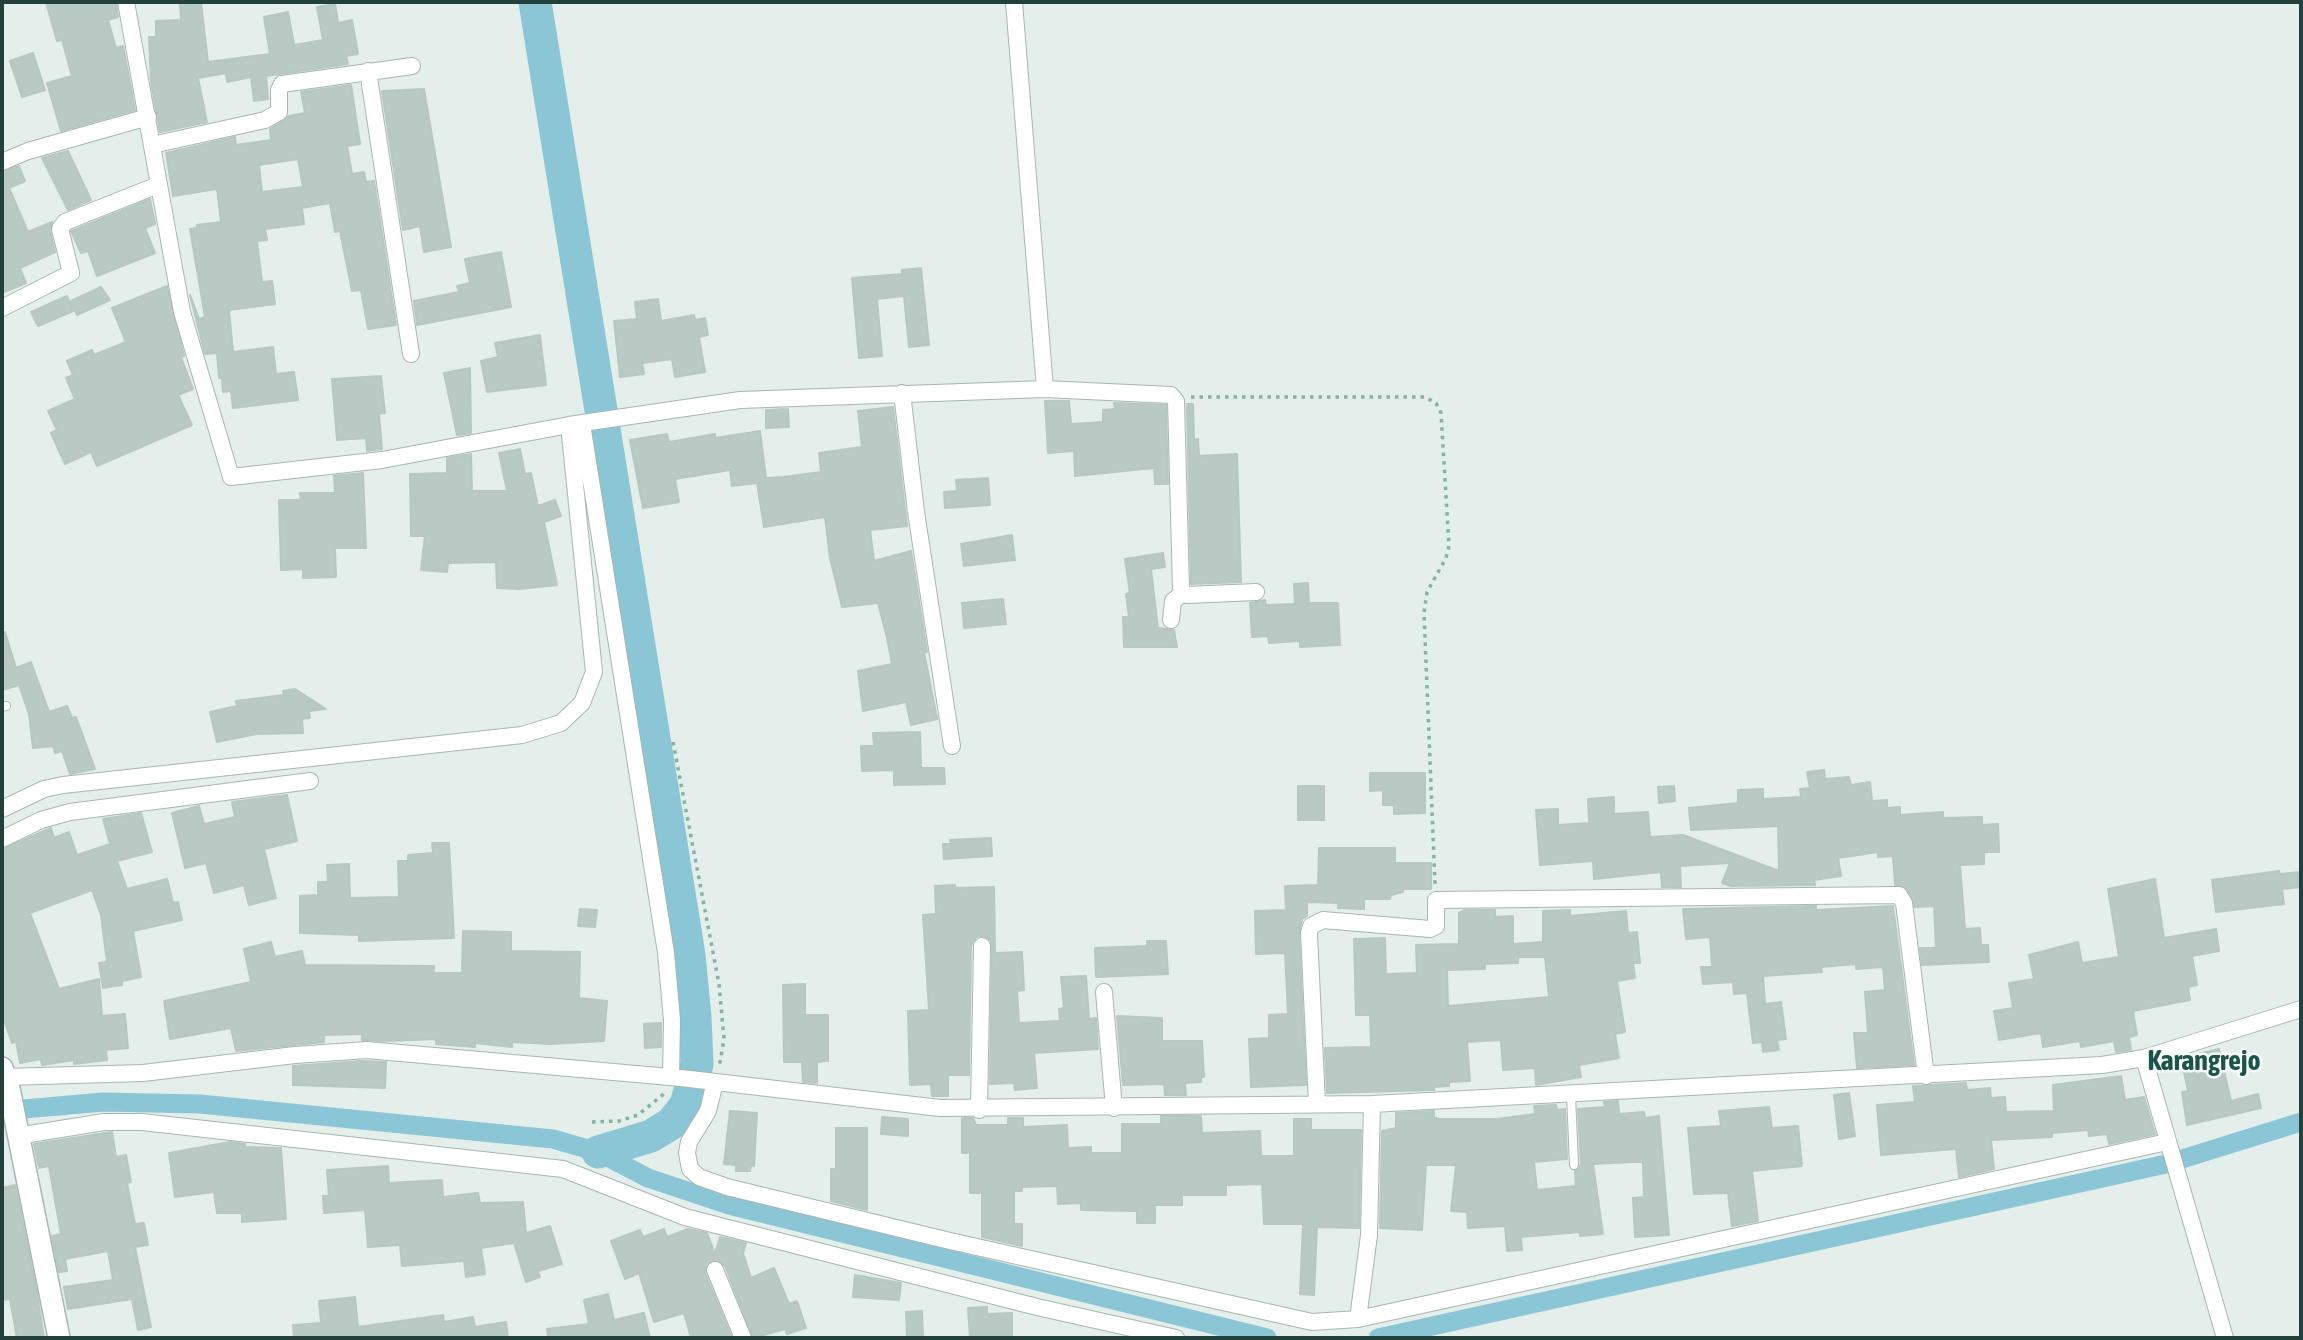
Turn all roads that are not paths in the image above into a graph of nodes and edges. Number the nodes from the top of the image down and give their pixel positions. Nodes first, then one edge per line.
1 (126, 2) edge
2 (1014, 2) edge
3 (412, 66) dead end
4 (368, 71) junction
5 (148, 117) junction
6 (152, 145) junction
7 (2, 162) edge
8 (158, 185) junction
9 (2, 308) edge
10 (411, 354) dead end
11 (1045, 389) junction
12 (902, 393) junction
13 (582, 424) junction
14 (1256, 592) dead end
15 (1183, 593) junction
16 (1171, 620) dead end
17 (952, 746) dead end
18 (310, 780) dead end
19 (2, 809) edge
20 (2, 839) edge
21 (982, 946) dead end
22 (1104, 992) dead end
23 (2301, 1009) edge
24 (2144, 1058) junction
25 (1926, 1076) junction
26 (5, 1078) edge
27 (676, 1078) junction
28 (708, 1082) junction
29 (1571, 1094) junction
30 (1317, 1104) junction
31 (1372, 1104) junction
32 (1114, 1108) junction
33 (979, 1110) junction
34 (16, 1132) junction
35 (2168, 1145) junction
36 (1574, 1165) dead end
37 (715, 1270) dead end
38 (1358, 1320) junction
39 (59, 1338) edge
40 (743, 1338) edge
41 (1176, 1338) edge
42 (2225, 1338) edge

1 - 5 street
2 - 11 street
3 - 4 street
4 - 6 street
4 - 10 street
5 - 6 street
5 - 7 street
6 - 8 street
8 - 9 street
8 - 13 street
11 - 12 street
11 - 15 street
12 - 13 street
12 - 17 street
13 - 19 street
13 - 27 street
14 - 15 street
15 - 16 street
18 - 20 street
21 - 33 street
22 - 32 street
23 - 24 street
24 - 25 street
24 - 35 street
25 - 29 street
25 - 30 street
26 - 27 street
26 - 34 main road
27 - 28 street
28 - 33 street
28 - 38 street
29 - 31 street
29 - 36 lane
30 - 31 street
30 - 32 street
31 - 38 street
32 - 33 street
34 - 39 main road
34 - 41 street
35 - 38 street
35 - 42 street
37 - 40 street

